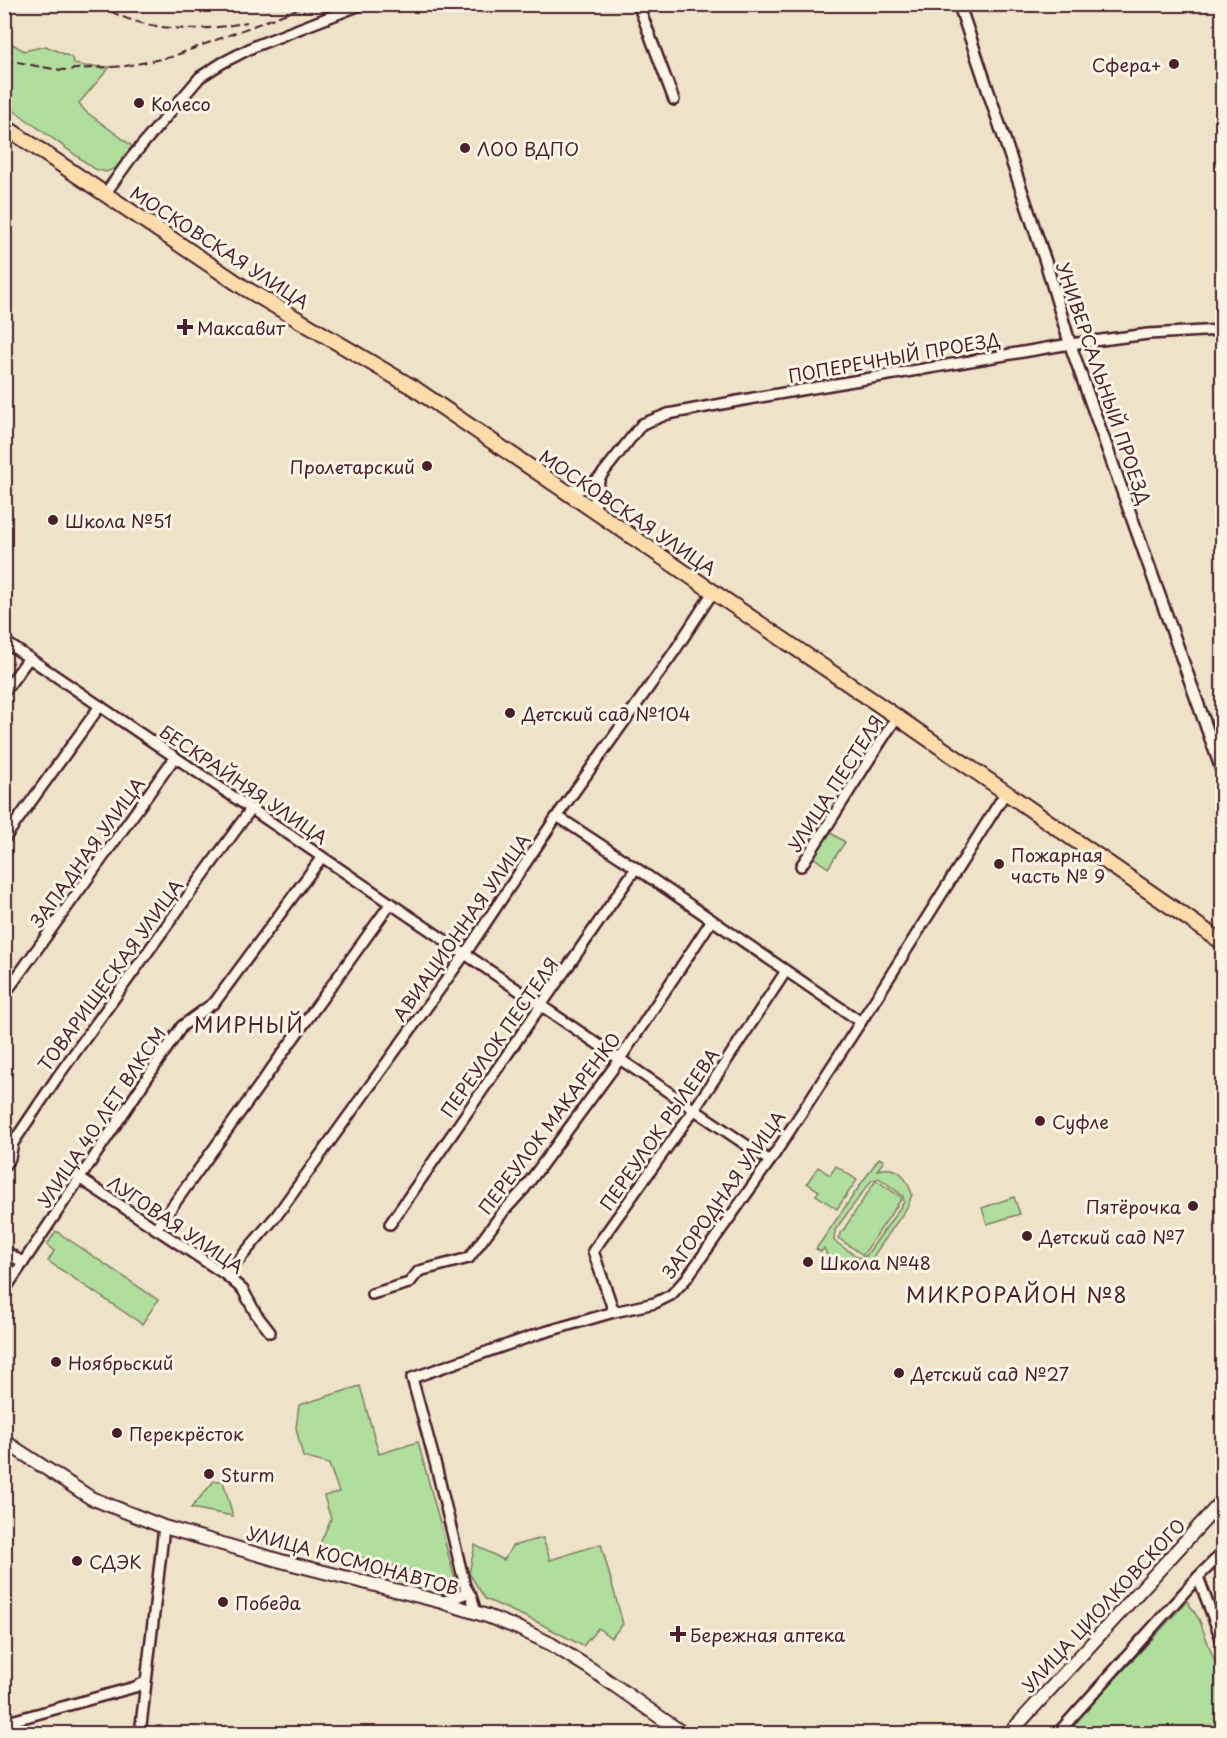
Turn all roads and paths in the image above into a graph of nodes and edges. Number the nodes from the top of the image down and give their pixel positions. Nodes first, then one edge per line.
1 (363, 4) edge
2 (638, 4) edge
3 (959, 4) edge
4 (674, 100) dead end
5 (4, 126) edge
6 (105, 194) junction
7 (1222, 330) edge
8 (1070, 344) junction
9 (600, 477) junction
10 (565, 491) junction
11 (596, 512) junction
12 (713, 592) junction
13 (4, 641) edge
14 (29, 658) junction
15 (4, 692) edge
16 (100, 706) junction
17 (897, 717) junction
18 (175, 757) junction
19 (1222, 771) edge
20 (1006, 792) junction
21 (251, 808) junction
22 (557, 816) junction
23 (4, 839) edge
24 (322, 857) junction
25 (801, 866) dead end
26 (636, 868) junction
27 (390, 903) junction
28 (712, 920) junction
29 (1222, 942) edge
30 (465, 954) junction
31 (786, 971) junction
32 (4, 995) edge
33 (541, 1005) junction
34 (861, 1022) junction
35 (620, 1059) junction
36 (694, 1110) junction
37 (9, 1140) edge
38 (770, 1161) junction
39 (4, 1166) edge
40 (79, 1178) junction
41 (390, 1224) dead end
42 (156, 1229) junction
43 (4, 1250) edge
44 (23, 1263) junction
45 (226, 1275) junction
46 (4, 1291) edge
47 (372, 1294) dead end
48 (614, 1312) junction
49 (270, 1332) dead end
50 (4, 1441) edge
51 (1222, 1501) edge
52 (164, 1527) junction
53 (1222, 1553) edge
54 (1198, 1577) junction
55 (465, 1586) junction
56 (442, 1602) junction
57 (476, 1612) junction
58 (1222, 1641) edge
59 (146, 1682) junction
60 (4, 1723) edge
61 (140, 1734) edge
62 (684, 1734) edge
63 (1009, 1734) edge
64 (1057, 1734) edge

1 - 6 street
2 - 4 street
3 - 8 street, УНИВЕРСАЛЬНЫЙ ПРОЕЗД
5 - 6 main road, МОСКОВСКАЯ УЛИЦА
6 - 10 main road, МОСКОВСКАЯ УЛИЦА
7 - 8 street, ПОПЕРЕЧНЫЙ ПРОЕЗД
8 - 9 street, ПОПЕРЕЧНЫЙ ПРОЕЗД
8 - 19 street, УНИВЕРСАЛЬНЫЙ ПРОЕЗД
9 - 10 street, ПОПЕРЕЧНЫЙ ПРОЕЗД
9 - 11 street, ПОПЕРЕЧНЫЙ ПРОЕЗД
10 - 11 main road, МОСКОВСКАЯ УЛИЦА
11 - 12 main road, МОСКОВСКАЯ УЛИЦА
12 - 17 main road, МОСКОВСКАЯ УЛИЦА
12 - 22 street, АВИАЦИОННАЯ УЛИЦА
13 - 14 street, БЕСКРАЙНЯЯ УЛИЦА
14 - 15 street
14 - 16 street, БЕСКРАЙНЯЯ УЛИЦА
16 - 18 street, БЕСКРАЙНЯЯ УЛИЦА
16 - 23 street
17 - 20 main road, МОСКОВСКАЯ УЛИЦА
17 - 25 street, УЛИЦА ПЕСТЕЛЯ
18 - 21 street, БЕСКРАЙНЯЯ УЛИЦА
18 - 32 street, ЗАПАДНАЯ УЛИЦА
20 - 29 main road, МОСКОВСКАЯ УЛИЦА
20 - 34 street, ЗАГОРОДНАЯ УЛИЦА
21 - 24 street, БЕСКРАЙНЯЯ УЛИЦА
21 - 37 street, ТОВАРИЩЕСКАЯ УЛИЦА
22 - 26 street
22 - 30 street, АВИАЦИОННАЯ УЛИЦА
24 - 27 street, БЕСКРАЙНЯЯ УЛИЦА
24 - 40 street, УЛИЦА 40 ЛЕТ ВЛКСМ
26 - 28 street
26 - 33 street, ПЕРЕУЛОК ПЕСТЕЛЯ
27 - 30 street, БЕСКРАЙНЯЯ УЛИЦА
27 - 42 street
28 - 31 street
28 - 35 street, ПЕРЕУЛОК МАКАРЕНКО
30 - 33 street, БЕСКРАЙНЯЯ УЛИЦА
30 - 45 street, АВИАЦИОННАЯ УЛИЦА
31 - 34 street
31 - 36 street, ПЕРЕУЛОК РЫЛЕЕВА
33 - 35 street, БЕСКРАЙНЯЯ УЛИЦА
33 - 41 street, ПЕРЕУЛОК ПЕСТЕЛЯ
34 - 38 street, ЗАГОРОДНАЯ УЛИЦА
35 - 36 street, БЕСКРАЙНЯЯ УЛИЦА
35 - 47 street, ПЕРЕУЛОК МАКАРЕНКО
36 - 38 street, БЕСКРАЙНЯЯ УЛИЦА
36 - 48 street, ПЕРЕУЛОК РЫЛЕЕВА
37 - 39 street, ТОВАРИЩЕСКАЯ УЛИЦА
38 - 48 street, ЗАГОРОДНАЯ УЛИЦА
40 - 42 street, ЛУГОВАЯ УЛИЦА
40 - 44 street, УЛИЦА 40 ЛЕТ ВЛКСМ
42 - 45 street, ЛУГОВАЯ УЛИЦА
43 - 44 street
44 - 46 street, УЛИЦА 40 ЛЕТ ВЛКСМ
45 - 49 street, ЛУГОВАЯ УЛИЦА
48 - 55 street, ЗАГОРОДНАЯ УЛИЦА
50 - 52 main road, УЛИЦА КОСМОНАВТОВ
51 - 63 main road, УЛИЦА ЦИОЛКОВСКОГО
52 - 56 main road, УЛИЦА КОСМОНАВТОВ
52 - 59 street
53 - 54 street
54 - 58 street
54 - 64 street
55 - 56 street
55 - 57 street, ЗАГОРОДНАЯ УЛИЦА
56 - 57 main road, УЛИЦА КОСМОНАВТОВ
57 - 62 main road, УЛИЦА КОСМОНАВТОВ
59 - 60 street
59 - 61 street

